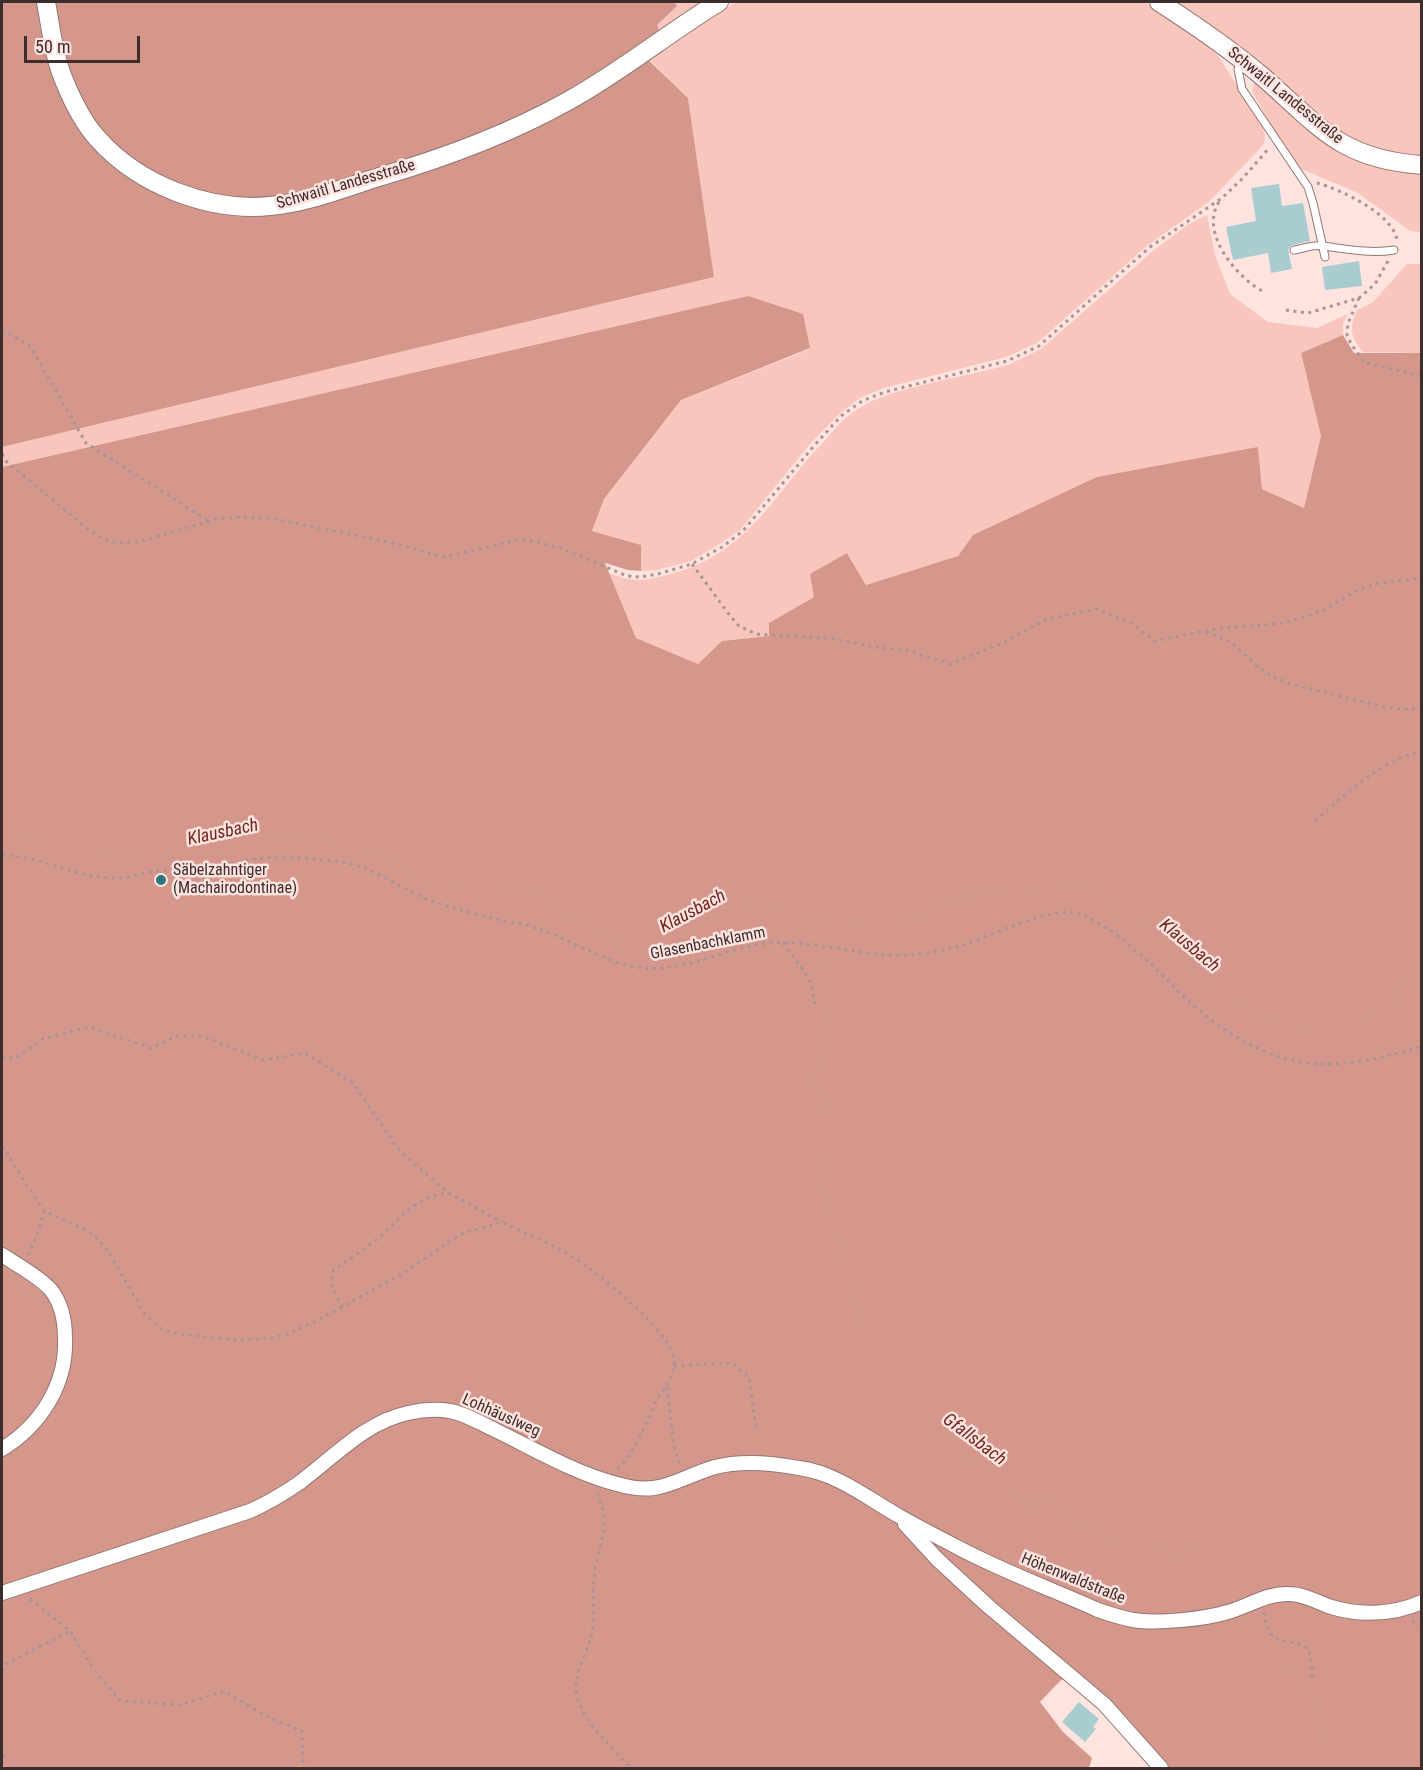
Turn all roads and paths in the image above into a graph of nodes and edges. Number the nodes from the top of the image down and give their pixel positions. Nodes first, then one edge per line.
1 (46, 2) edge
2 (719, 2) edge
3 (1160, 2) edge
4 (1243, 61) junction
5 (1276, 142) junction
6 (1422, 165) edge
7 (1222, 198) junction
8 (1321, 245) junction
9 (1294, 250) dead end
10 (1394, 250) dead end
11 (1325, 257) dead end
12 (1264, 292) dead end
13 (1359, 298) dead end
14 (2, 330) edge
15 (1422, 376) edge
16 (2, 454) edge
17 (208, 521) junction
18 (693, 564) junction
19 (1422, 578) edge
20 (1204, 632) junction
21 (1422, 709) edge
22 (1422, 751) edge
23 (1315, 821) dead end
24 (2, 855) edge
25 (783, 943) junction
26 (816, 1007) dead end
27 (1422, 1046) edge
28 (2, 1058) edge
29 (2, 1146) edge
30 (447, 1192) junction
31 (44, 1211) junction
32 (502, 1222) junction
33 (2, 1255) edge
34 (21, 1267) junction
35 (343, 1307) junction
36 (674, 1366) junction
37 (666, 1385) junction
38 (756, 1430) dead end
39 (2, 1449) edge
40 (688, 1478) junction
41 (602, 1480) junction
42 (897, 1515) junction
43 (16, 1589) junction
44 (2, 1593) edge
45 (1263, 1598) junction
46 (1422, 1602) edge
47 (70, 1631) junction
48 (2, 1671) edge
49 (1312, 1679) dead end
50 (2, 1747) edge
51 (2, 1767) edge
52 (303, 1768) edge
53 (631, 1768) edge
54 (1161, 1768) edge

1 - 2 street, Schwaitl Landesstraße
3 - 4 street, Schwaitl Landesstraße
4 - 5 lane
4 - 6 street, Schwaitl Landesstraße
5 - 7 path
5 - 8 lane
7 - 12 path
7 - 18 path
8 - 9 lane
8 - 10 lane
8 - 11 lane
13 - 15 path
14 - 17 path
16 - 17 path
17 - 18 path
18 - 20 path
19 - 20 path
20 - 21 path
22 - 23 path
24 - 25 path, Glasenbachklamm
25 - 26 path
25 - 27 path, Glasenbachklamm
28 - 30 path
29 - 31 path
30 - 32 path
30 - 35 path
31 - 34 path
31 - 35 path
32 - 35 path
32 - 36 path
33 - 34 street
34 - 39 street
36 - 37 path
36 - 38 path
37 - 40 path
37 - 41 path
40 - 41 street, Lohhäuslweg
40 - 42 street, Lohhäuslweg
41 - 43 street, Lohhäuslweg
41 - 53 path
42 - 45 street, Höhenwaldstraße
42 - 54 street
43 - 44 street, Lohhäuslweg
43 - 47 path
45 - 46 street, Höhenwaldstraße
45 - 49 path
47 - 48 path
47 - 52 path
50 - 51 path

